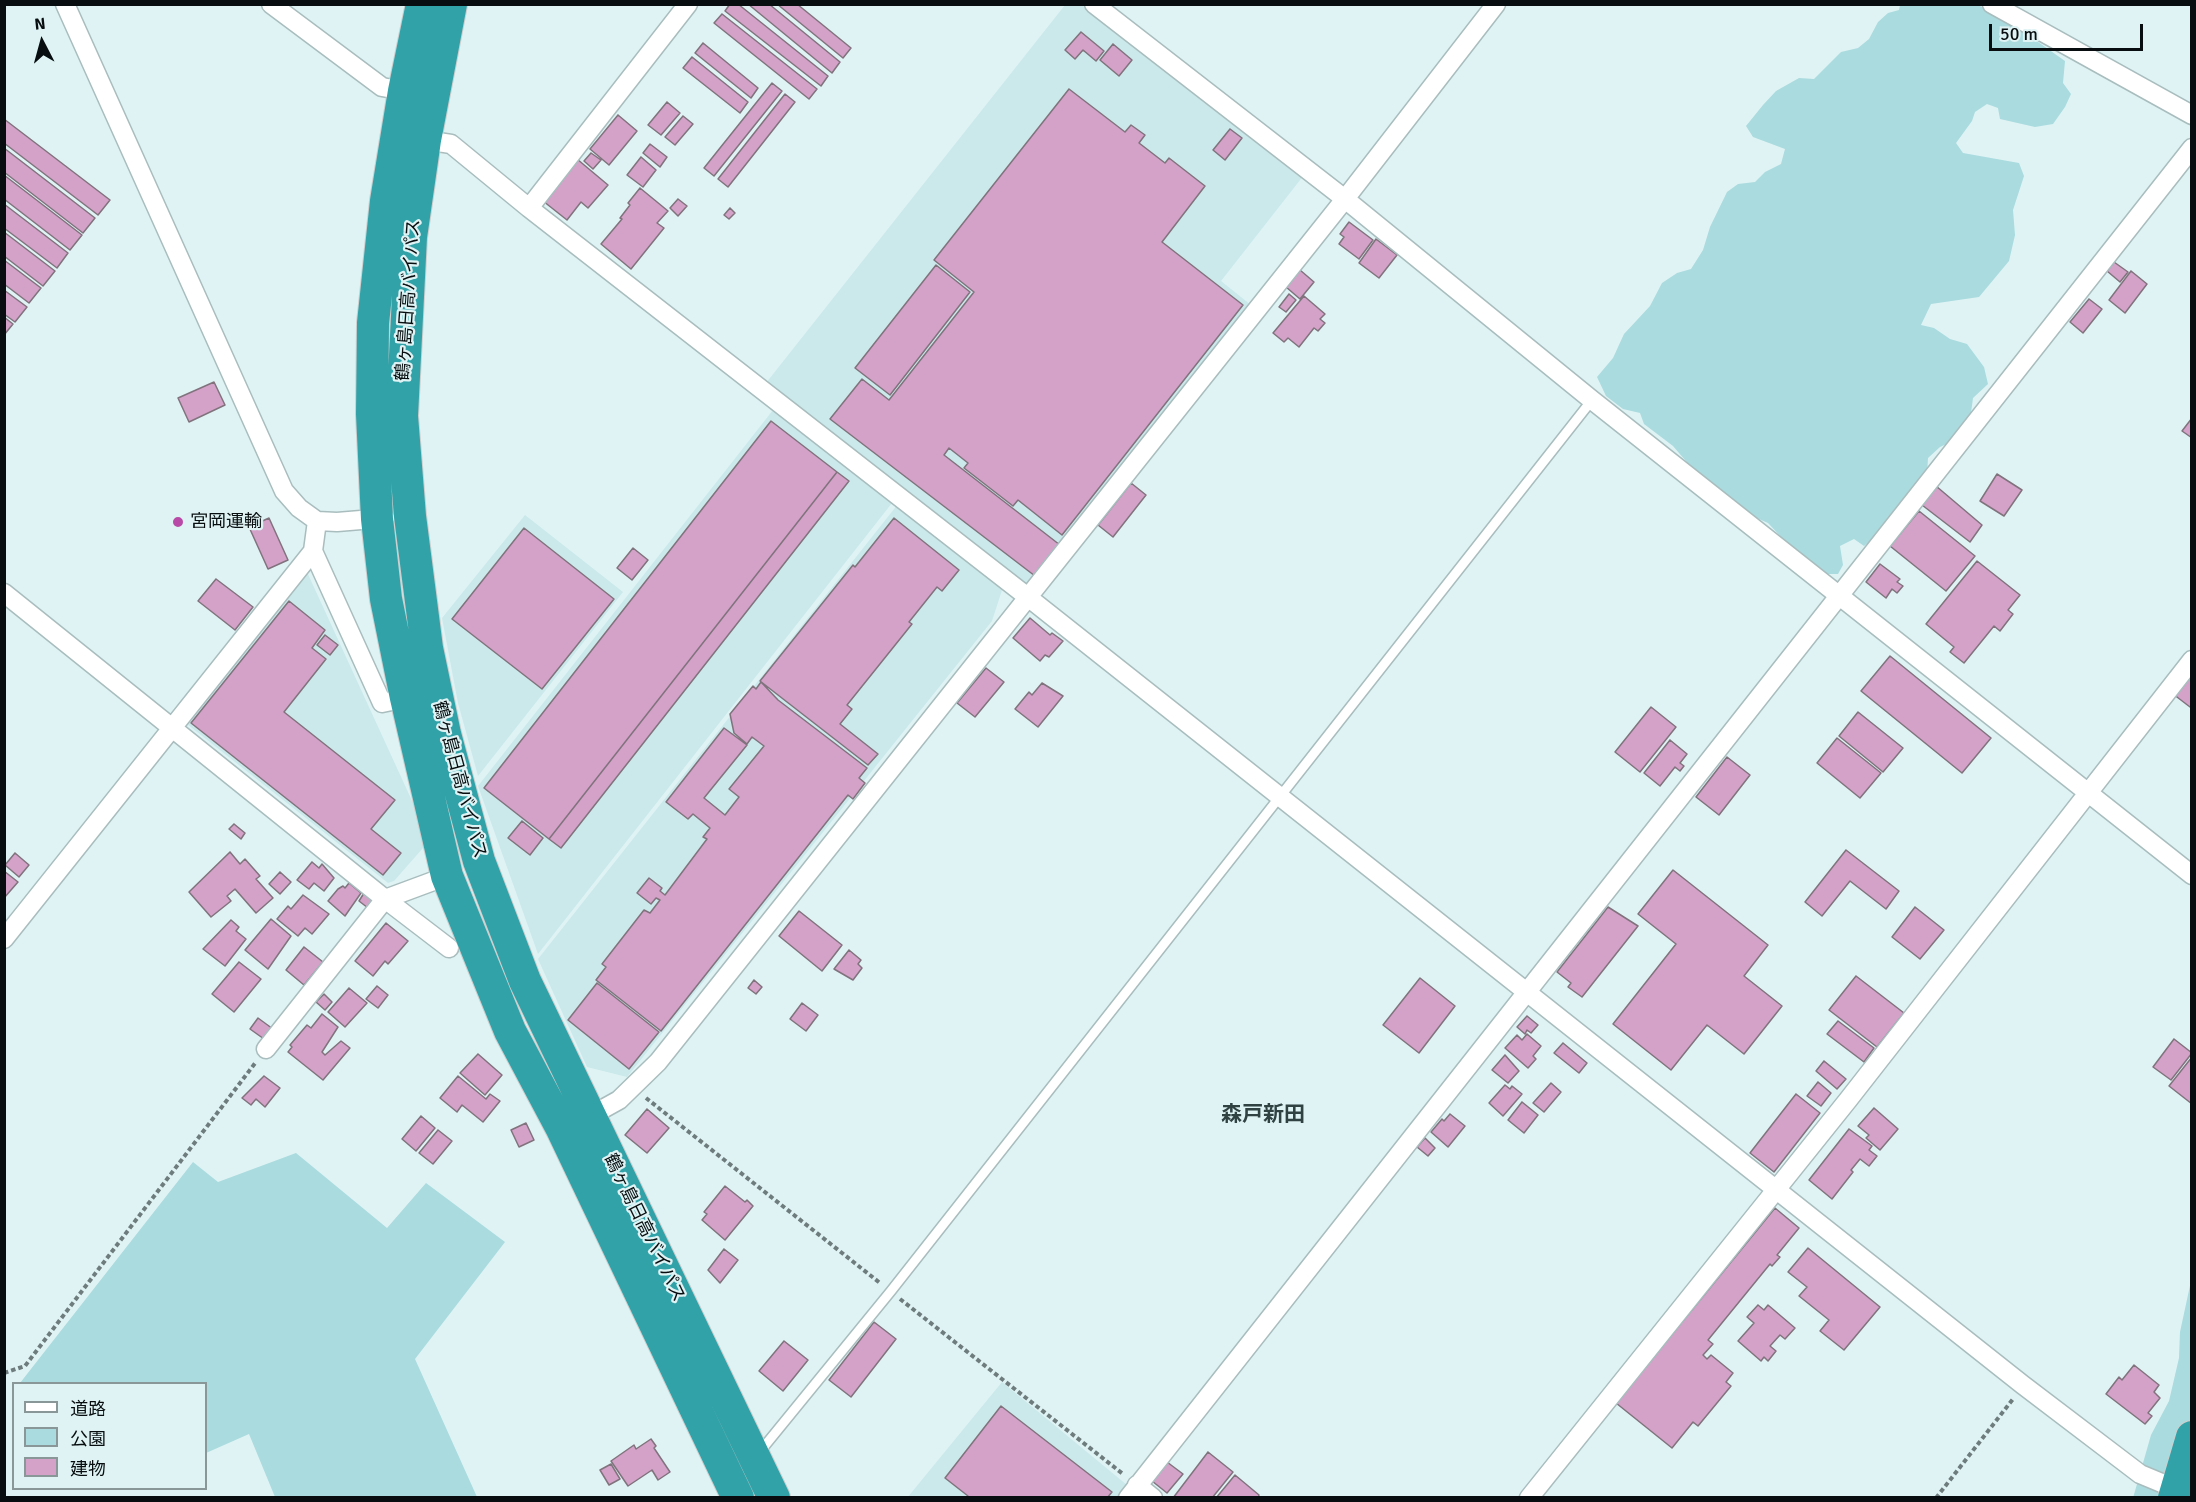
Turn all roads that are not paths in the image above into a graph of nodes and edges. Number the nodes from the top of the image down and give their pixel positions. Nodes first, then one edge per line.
1 (65, 4) edge
2 (271, 4) edge
3 (423, 4) edge
4 (451, 4) edge
5 (688, 4) edge
6 (1094, 4) edge
7 (1496, 4) edge
8 (1992, 4) edge
9 (404, 91) junction
10 (2192, 115) edge
11 (425, 140) junction
12 (2192, 148) edge
13 (1345, 199) junction
14 (529, 208) junction
15 (1592, 400) junction
16 (410, 516) junction
17 (377, 519) junction
18 (317, 521) junction
19 (313, 552) junction
20 (4, 593) edge
21 (1840, 596) junction
22 (1029, 598) junction
23 (2192, 660) edge
24 (406, 698) junction
25 (174, 727) junction
26 (2086, 793) junction
27 (1279, 797) junction
28 (2192, 875) edge
29 (447, 876) junction
30 (385, 899) junction
31 (4, 939) edge
32 (448, 948) dead end
33 (1525, 993) junction
34 (266, 1049) road end
35 (590, 1116) junction
36 (562, 1129) junction
37 (1774, 1189) junction
38 (2192, 1437) edge
39 (755, 1458) junction
40 (2181, 1483) edge
41 (1132, 1491) edge
42 (738, 1497) edge
43 (774, 1497) edge
44 (1152, 1497) edge
45 (1529, 1497) edge

1 - 18 street
2 - 9 street
3 - 9 highway, 鶴ヶ島日高バイパス
4 - 11 highway, 鶴ヶ島日高バイパス
5 - 14 street
6 - 13 street
7 - 13 street
8 - 10 street
9 - 17 highway, 鶴ヶ島日高バイパス
11 - 14 street
11 - 16 highway, 鶴ヶ島日高バイパス
12 - 21 street
13 - 15 street
13 - 22 street
14 - 22 street
15 - 21 street
15 - 27 lane
16 - 17 street
16 - 35 highway, 鶴ヶ島日高バイパス
17 - 18 street
17 - 24 highway, 鶴ヶ島日高バイパス
18 - 19 street
19 - 24 street
19 - 25 street
20 - 25 street
21 - 26 street
21 - 33 street
22 - 27 street
22 - 35 street
23 - 26 street
24 - 29 highway, 鶴ヶ島日高バイパス
25 - 30 street
25 - 31 street
26 - 28 street
26 - 37 street
27 - 33 street
27 - 39 lane
29 - 30 street
29 - 36 highway, 鶴ヶ島日高バイパス
30 - 32 street
30 - 34 street
33 - 37 street
33 - 41 street
35 - 36 street
35 - 39 highway, 鶴ヶ島日高バイパス
36 - 42 highway, 鶴ヶ島日高バイパス
37 - 40 street
37 - 45 street
38 - 40 highway
39 - 43 highway, 鶴ヶ島日高バイパス
41 - 44 street

